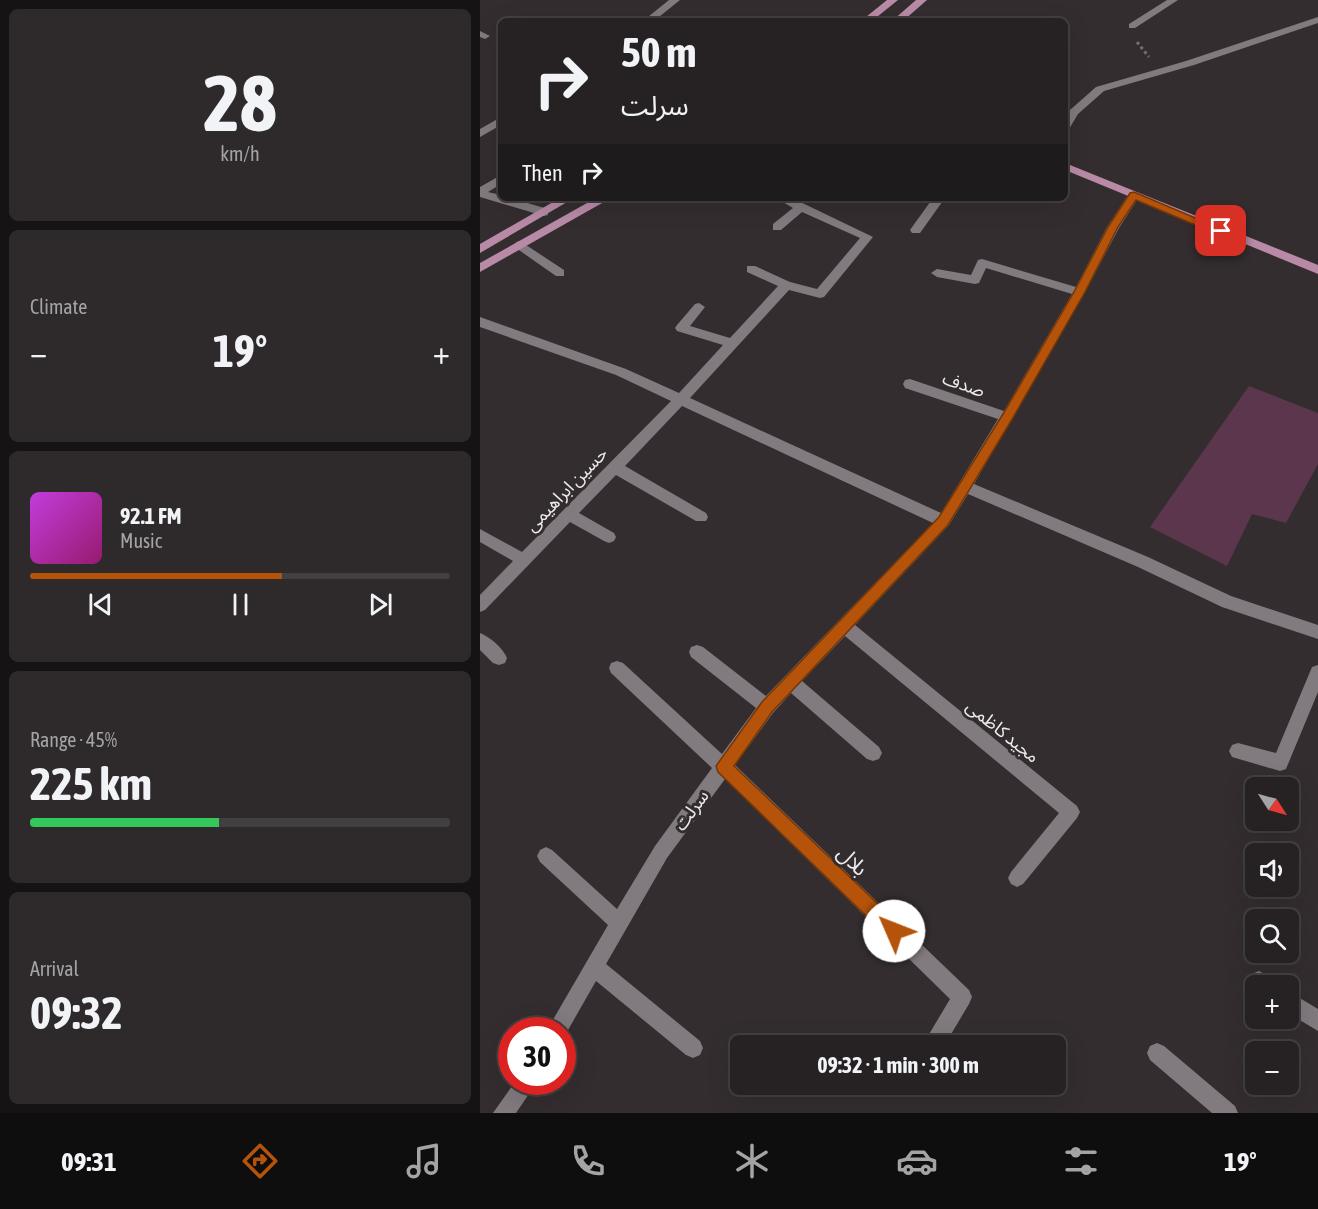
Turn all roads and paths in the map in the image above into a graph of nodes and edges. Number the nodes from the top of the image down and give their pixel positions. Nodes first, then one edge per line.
1 (675, 0) edge
2 (893, 0) edge
3 (922, 0) edge
4 (1173, 0) edge
5 (653, 18) edge
6 (870, 18) edge
7 (901, 18) edge
8 (1318, 20) edge
9 (1132, 26) joint
10 (1161, 71) junction
11 (498, 122) edge
12 (1068, 123) edge
13 (480, 134) edge
14 (1068, 167) edge
15 (498, 181) edge
16 (480, 193) edge
17 (1134, 195) junction
18 (498, 198) edge
19 (507, 201) edge
20 (563, 201) edge
21 (600, 201) edge
22 (788, 201) edge
23 (937, 201) edge
24 (801, 207) junction
25 (544, 212) junction
26 (777, 227) dead end
27 (916, 230) dead end
28 (520, 245) junction
29 (480, 249) edge
30 (480, 268) edge
31 (751, 269) dead end
32 (1318, 270) edge
33 (560, 273) dead end
34 (937, 273) dead end
35 (786, 285) junction
36 (1079, 292) junction
37 (699, 307) dead end
38 (480, 322) edge
39 (732, 344) junction
40 (910, 384) dead end
41 (681, 400) junction
42 (1007, 417) junction
43 (615, 467) junction
44 (965, 486) junction
45 (569, 514) junction
46 (701, 518) dead end
47 (944, 521) junction
48 (480, 535) edge
49 (609, 537) dead end
50 (524, 560) junction
51 (480, 605) edge
52 (844, 627) junction
53 (1318, 632) edge
54 (480, 640) edge
55 (697, 652) dead end
56 (500, 658) dead end
57 (617, 668) dead end
58 (1318, 672) edge
59 (791, 682) junction
60 (767, 707) junction
61 (1238, 751) dead end
62 (873, 753) dead end
63 (724, 766) junction
64 (546, 856) dead end
65 (1017, 878) dead end
66 (619, 923) junction
67 (594, 966) junction
68 (1299, 1008) edge
69 (565, 1017) edge
70 (1318, 1021) edge
71 (939, 1035) edge
72 (693, 1048) dead end
73 (1157, 1053) dead end
74 (519, 1095) edge
75 (510, 1110) edge
76 (1228, 1113) edge

1 - 5 street
2 - 6 main road
3 - 7 main road
4 - 9 street
8 - 10 street
9 - 10 path
10 - 12 street
11 - 13 street
14 - 17 main road
15 - 16 street
16 - 18 street
17 - 32 main road
17 - 36 street, سرلت
19 - 25 street
20 - 25 main road
21 - 28 main road
22 - 24 street
23 - 27 street
24 - 26 street
24 - 35 street
25 - 29 main road
28 - 30 main road
28 - 33 street
31 - 35 street
34 - 36 street
35 - 39 street, حسین ابراهیمی
36 - 42 street, سرلت
37 - 39 street
38 - 41 street
39 - 41 street, حسین ابراهیمی
40 - 42 street, صدف
41 - 43 street, حسین ابراهیمی
41 - 47 street
42 - 44 street, سرلت
43 - 45 street, حسین ابراهیمی
43 - 46 street
44 - 47 street, سرلت
44 - 53 street
45 - 49 street
45 - 50 street, حسین ابراهیمی
47 - 52 street, سرلت
48 - 50 street
50 - 51 street, حسین ابراهیمی
52 - 59 street, سرلت
52 - 65 street, مجید کاظمی
54 - 56 street
55 - 60 street
57 - 63 street
58 - 61 street
59 - 60 street, سرلت
59 - 62 street
60 - 63 street, سرلت
63 - 66 street, سرلت
63 - 71 street, بلال
64 - 66 street
66 - 67 street, سرلت
67 - 69 street, سرلت
67 - 72 street
68 - 70 street
73 - 76 street
74 - 75 street

